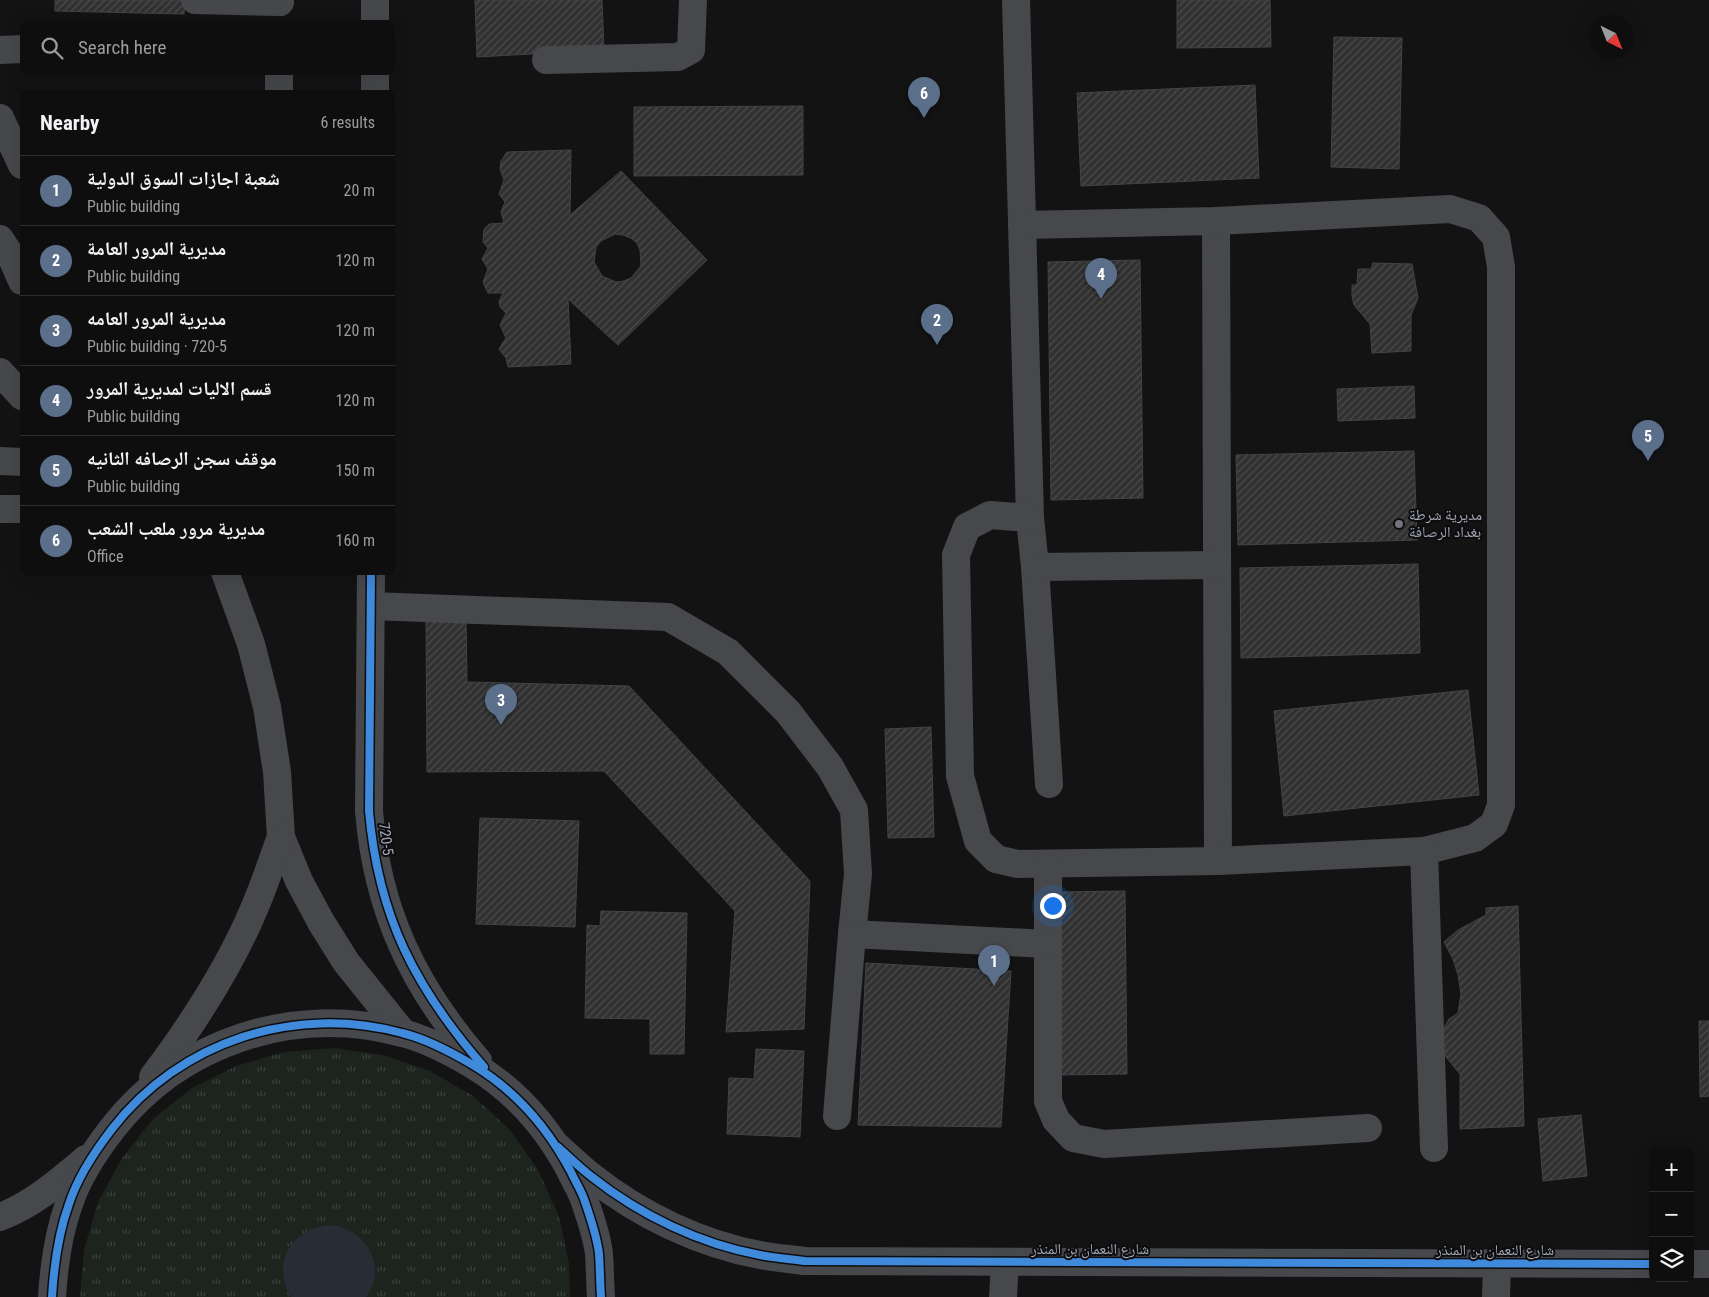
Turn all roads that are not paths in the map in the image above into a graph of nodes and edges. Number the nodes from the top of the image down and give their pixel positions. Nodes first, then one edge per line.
1 (195, 0) edge
2 (375, 0) edge
3 (693, 0) edge
4 (1016, 0) edge
5 (280, 8) edge
6 (375, 20) edge
7 (20, 49) edge
8 (0, 50) edge
9 (546, 60) dead end
10 (279, 75) edge
11 (375, 75) edge
12 (279, 90) edge
13 (375, 90) edge
14 (0, 110) edge
15 (20, 110) edge
16 (0, 118) edge
17 (20, 161) edge
18 (1216, 222) junction
19 (1022, 225) junction
20 (0, 239) edge
21 (0, 273) edge
22 (20, 276) edge
23 (20, 288) edge
24 (0, 461) edge
25 (20, 462) edge
26 (0, 509) edge
27 (20, 509) edge
28 (1030, 518) junction
29 (1217, 565) junction
30 (1035, 567) junction
31 (226, 575) edge
32 (371, 575) edge
33 (371, 606) junction
34 (1049, 784) dead end
35 (281, 837) junction
36 (1424, 851) junction
37 (1218, 861) junction
38 (1048, 864) junction
39 (852, 934) junction
40 (1048, 944) junction
41 (404, 1033) junction
42 (492, 1077) junction
43 (128, 1108) junction
44 (837, 1116) dead end
45 (1368, 1128) dead end
46 (558, 1147) junction
47 (1434, 1148) dead end
48 (93, 1154) junction
49 (0, 1217) edge
50 (1005, 1262) junction
51 (1497, 1264) junction
52 (1649, 1264) edge
53 (1694, 1264) edge
54 (1709, 1264) edge
55 (52, 1297) edge
56 (601, 1297) edge
57 (1002, 1297) edge
58 (1496, 1297) edge

1 - 5 street
2 - 6 street
3 - 9 street
4 - 19 street
7 - 8 street
10 - 12 street
11 - 13 street
14 - 15 street
16 - 17 street
18 - 19 street
18 - 29 street
18 - 36 street
19 - 28 street
20 - 22 street
21 - 23 street
24 - 25 street
26 - 27 street
28 - 30 street
28 - 38 street
29 - 30 street
29 - 37 street
30 - 34 street
31 - 35 street
32 - 33 street, 720-5
33 - 39 street
33 - 42 street, 720-5
35 - 41 street
35 - 43 street
36 - 37 street
36 - 47 street
37 - 38 street
38 - 40 street
39 - 40 street
39 - 44 street
40 - 45 street
41 - 42 street
41 - 43 street
42 - 46 street
43 - 48 street
46 - 50 street, شارع النعمان بن المنذر
46 - 56 street
48 - 49 street
48 - 55 street
50 - 51 street, شارع النعمان بن المنذر
50 - 57 street
51 - 52 street, شارع النعمان بن المنذر
51 - 58 street
53 - 54 street

